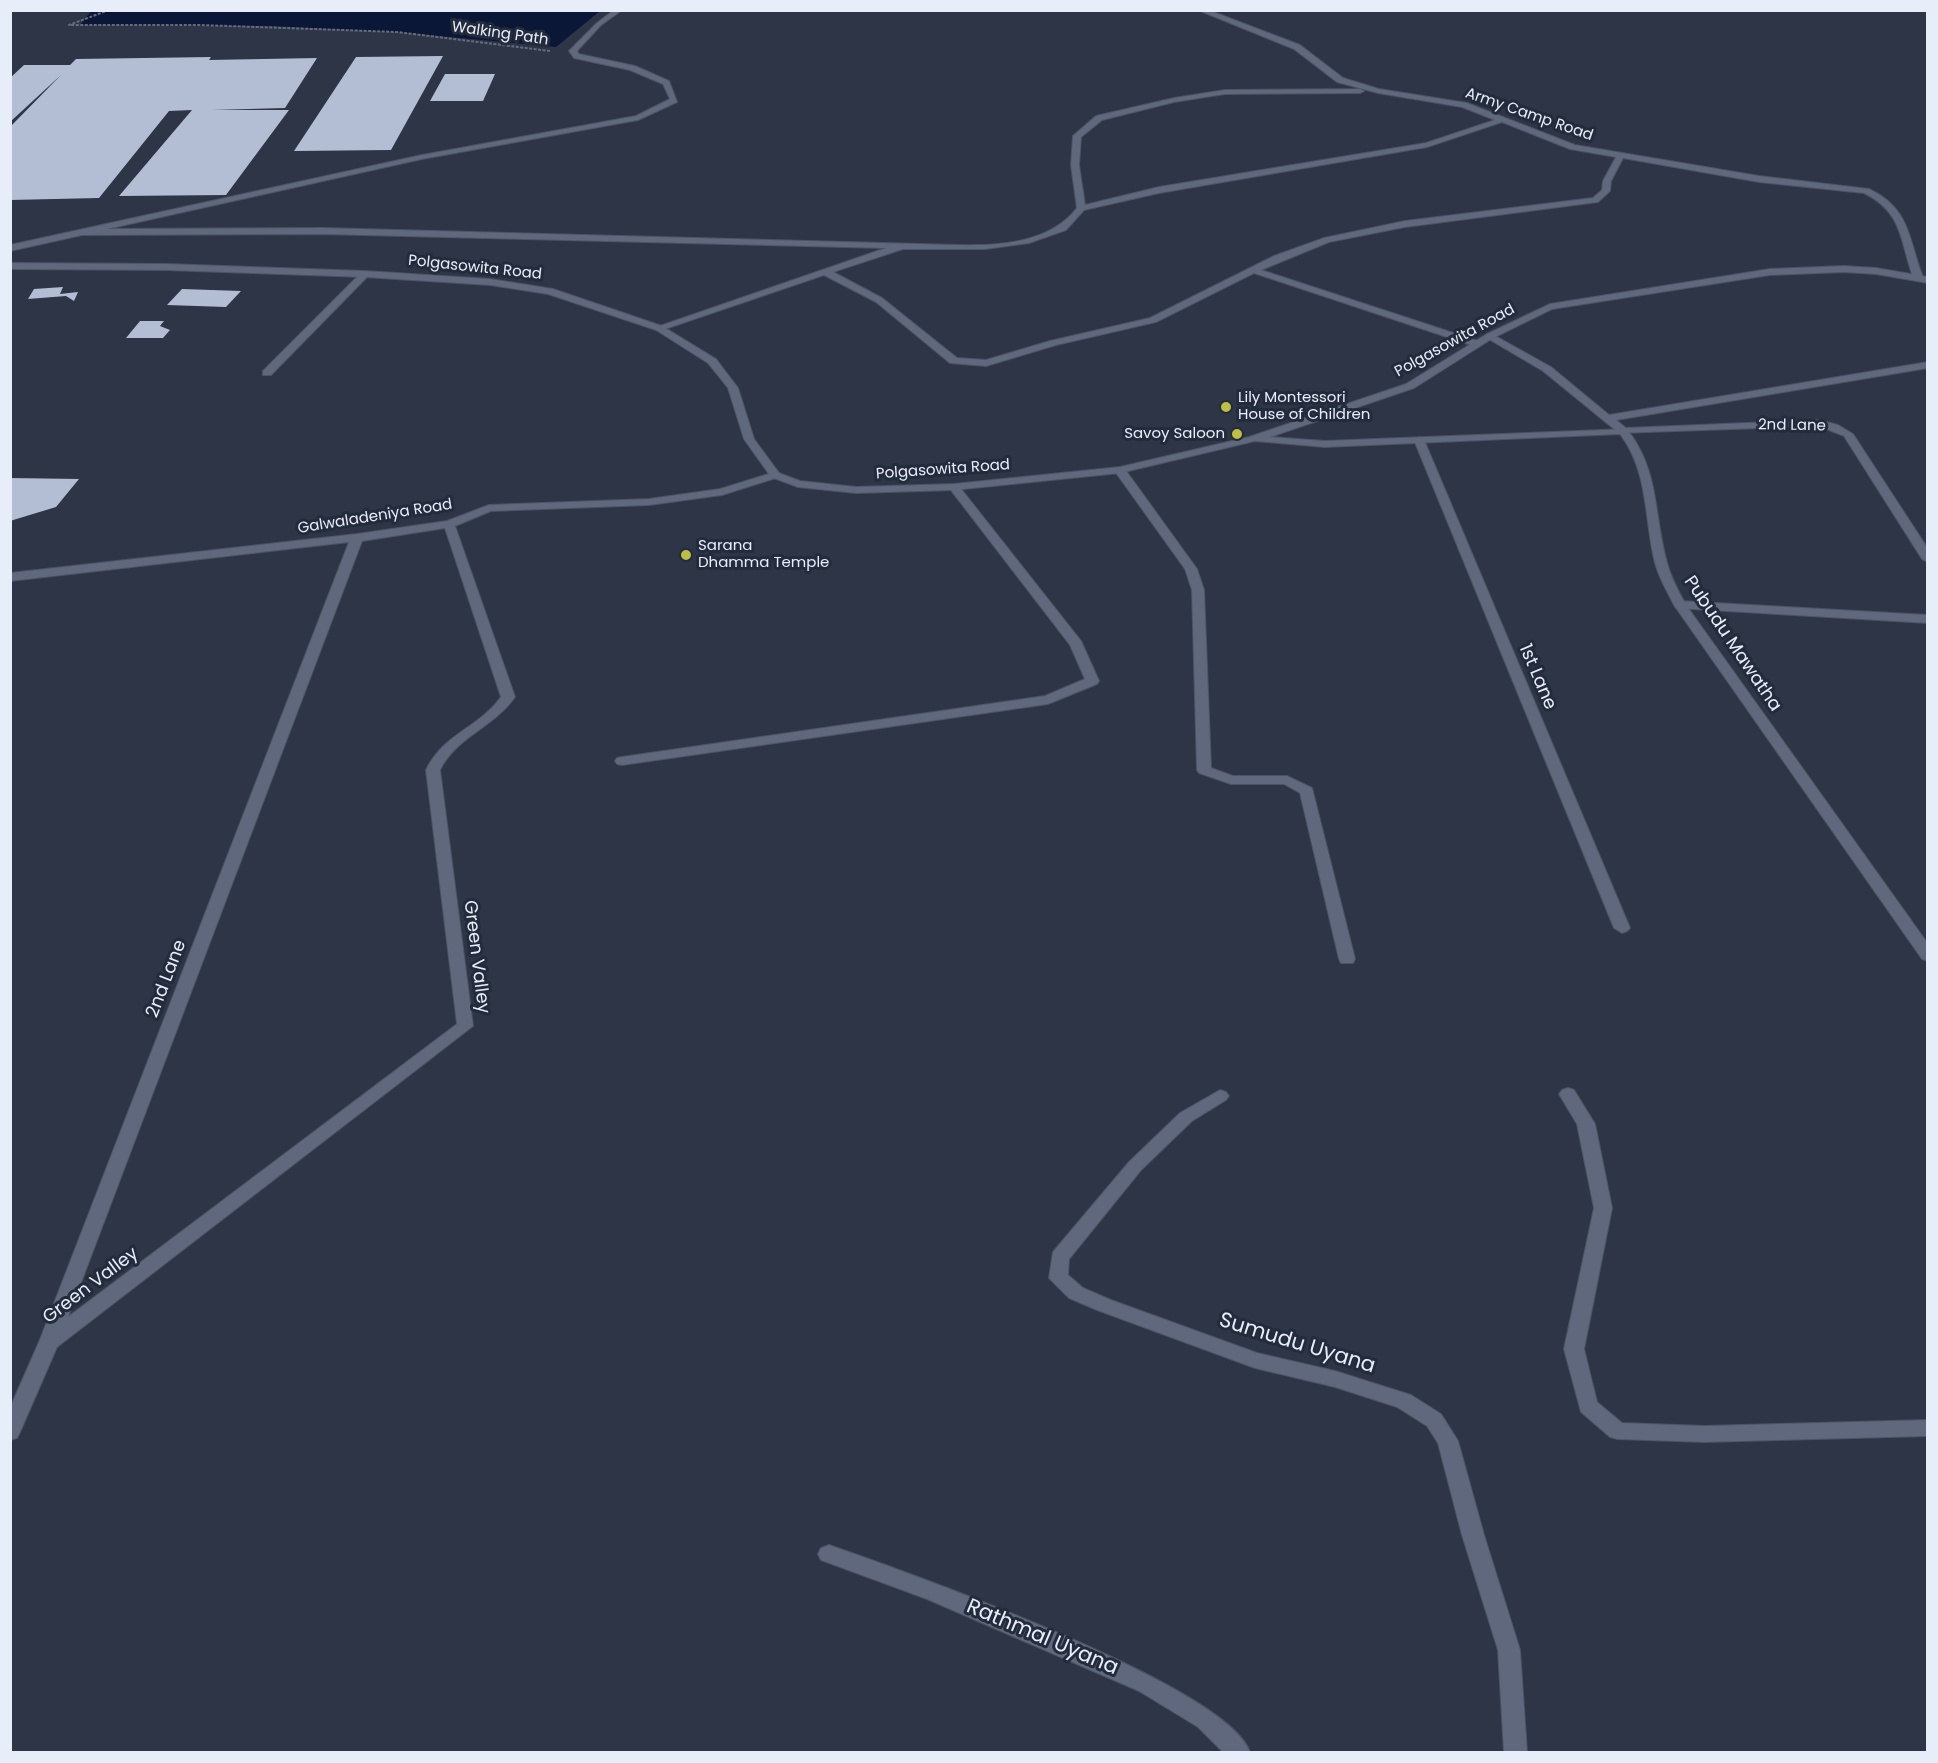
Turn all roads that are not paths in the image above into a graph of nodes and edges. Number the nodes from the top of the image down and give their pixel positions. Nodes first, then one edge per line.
1 (619, 10) edge
2 (1201, 10) edge
3 (1378, 91) junction
4 (1504, 119) junction
5 (1620, 156) junction
6 (1081, 208) junction
7 (81, 232) junction
8 (903, 246) junction
9 (10, 248) edge
10 (10, 266) edge
11 (1253, 270) junction
12 (825, 272) junction
13 (365, 274) junction
14 (1923, 279) edge
15 (659, 327) junction
16 (1490, 336) junction
17 (1477, 344) junction
18 (1928, 365) edge
19 (267, 373) dead end
20 (1608, 418) junction
21 (1623, 430) junction
22 (1252, 439) junction
23 (1419, 440) junction
24 (1120, 470) junction
25 (775, 475) junction
26 (954, 487) junction
27 (448, 524) junction
28 (357, 538) junction
29 (1928, 559) edge
30 (11, 578) edge
31 (1680, 605) junction
32 (1928, 619) edge
33 (621, 761) dead end
34 (1622, 928) dead end
35 (1928, 956) edge
36 (1347, 959) dead end
37 (1568, 1094) dead end
38 (1220, 1096) dead end
39 (49, 1342) junction
40 (1928, 1428) edge
41 (10, 1432) edge
42 (828, 1554) dead end
43 (1239, 1752) edge
44 (1516, 1752) edge

1 - 7 street
2 - 3 street, Army Camp Road
3 - 4 street, Army Camp Road
3 - 6 street
4 - 5 street, Army Camp Road
4 - 6 street
5 - 11 street
5 - 14 street, Army Camp Road
6 - 8 street
7 - 8 street
7 - 9 street
8 - 12 street
10 - 13 street, Polgasowita Road
11 - 12 street
11 - 17 street
12 - 15 street
13 - 15 street, Polgasowita Road
13 - 19 street
14 - 16 street, Polgasowita Road
15 - 25 street, Polgasowita Road
16 - 17 street, Polgasowita Road
16 - 20 street, Pubudu Mawatha
17 - 22 street, Polgasowita Road
18 - 20 street
20 - 21 street, Pubudu Mawatha
21 - 23 street
21 - 29 street, 2nd Lane
21 - 31 street, Pubudu Mawatha
22 - 23 street
22 - 24 street, Polgasowita Road
23 - 34 street, 1st Lane
24 - 26 street, Polgasowita Road
24 - 36 street
25 - 26 street, Polgasowita Road
25 - 27 street, Galwaladeniya Road
26 - 33 street
27 - 28 street, Galwaladeniya Road
27 - 39 street, Green Valley
28 - 30 street, Galwaladeniya Road
28 - 39 street, 2nd Lane
31 - 32 street
31 - 35 street, Pubudu Mawatha
37 - 40 street
38 - 44 street, Sumudu Uyana
39 - 41 street, 2nd Lane
42 - 43 street, Rathmal Uyana

